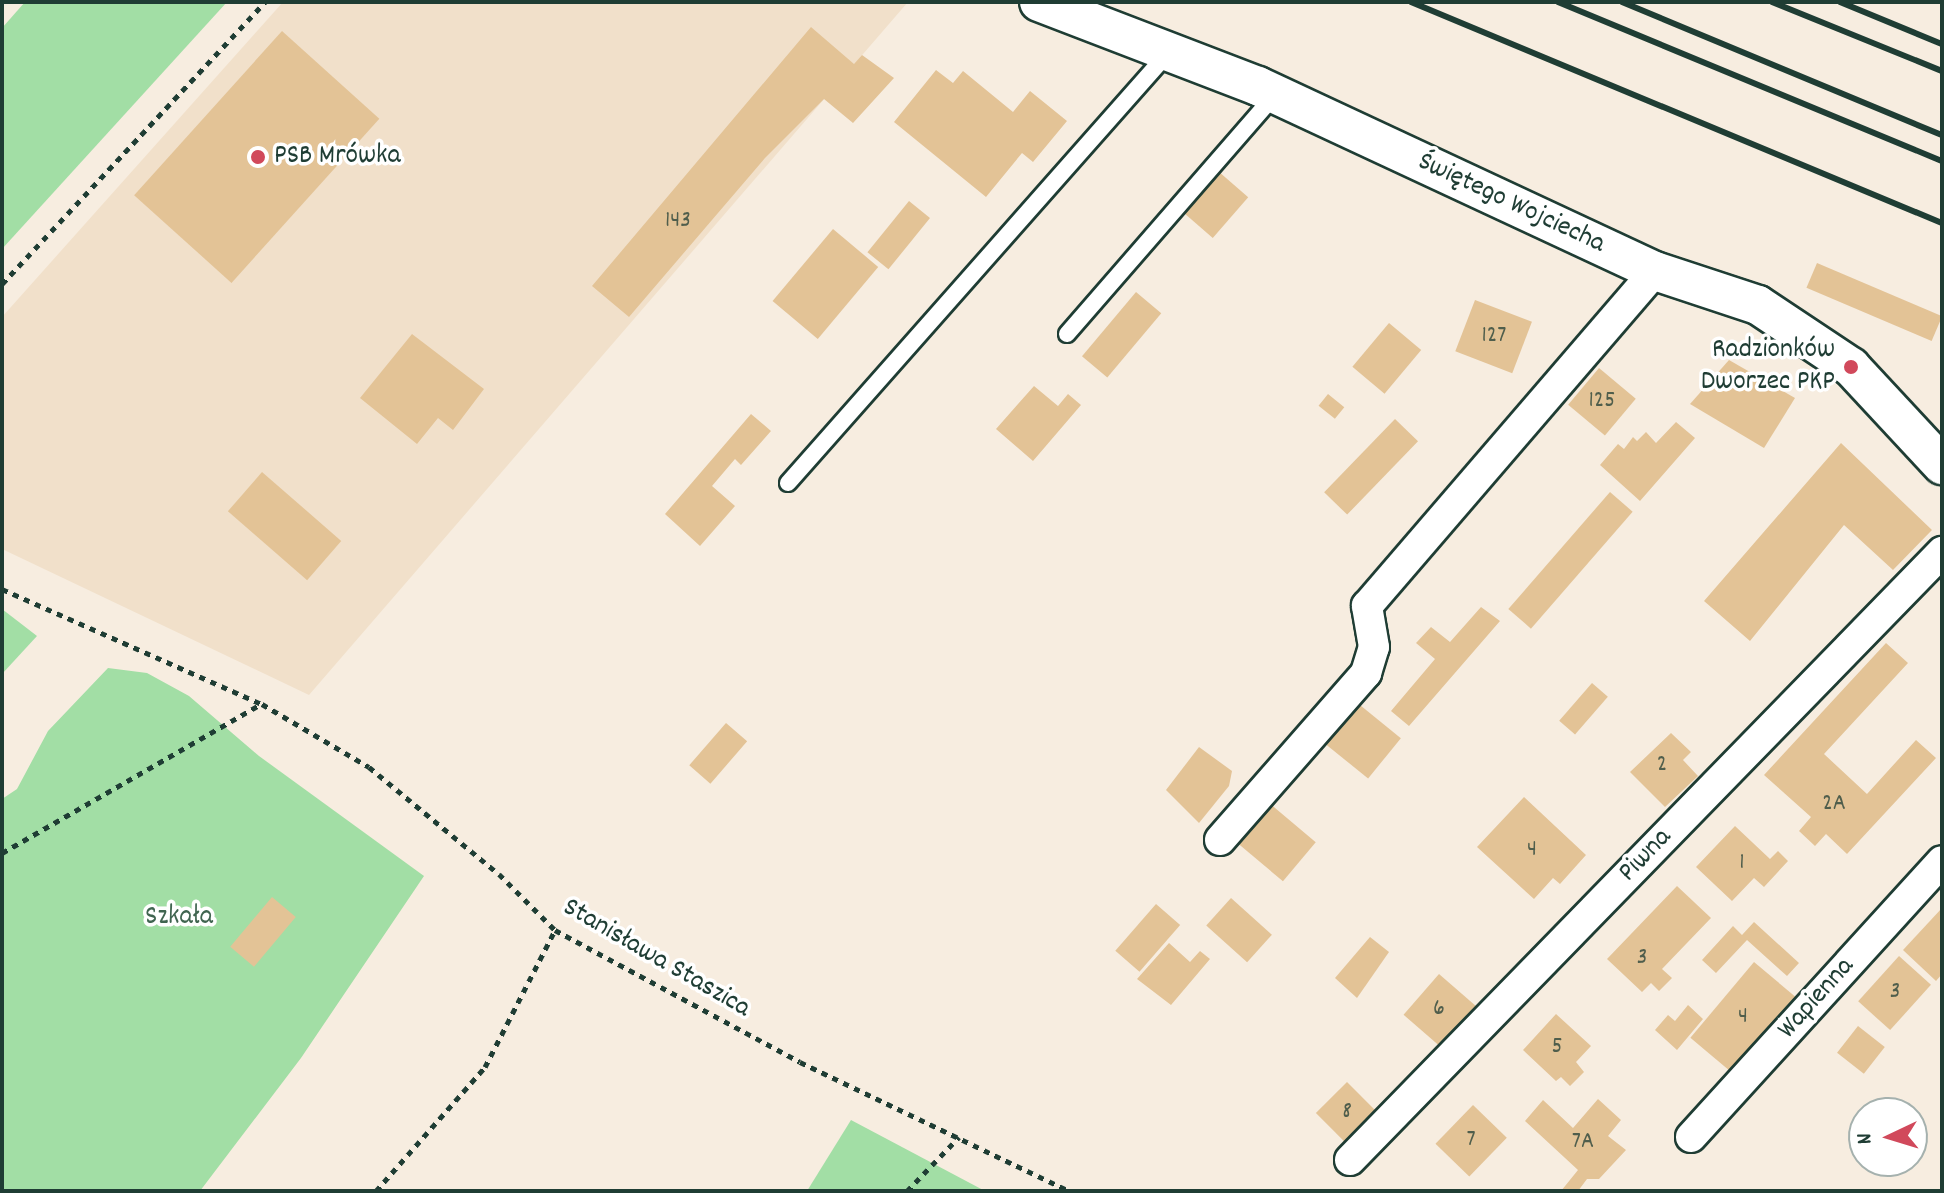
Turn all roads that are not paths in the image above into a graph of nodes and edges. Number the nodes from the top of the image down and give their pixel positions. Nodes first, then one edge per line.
1 (1039, 2) edge
2 (1169, 52) junction
3 (1276, 94) junction
4 (1655, 271) junction
5 (1067, 334) dead end
6 (1935, 450) edge
7 (788, 483) dead end
8 (1942, 552) edge
9 (1220, 840) dead end
10 (1942, 861) edge
11 (1691, 1137) dead end
12 (1350, 1160) dead end

1 - 2 street, Świętego Wojciecha
2 - 3 street, Świętego Wojciecha
2 - 7 lane
3 - 4 street, Świętego Wojciecha
3 - 5 lane
4 - 6 street, Świętego Wojciecha
4 - 9 street
8 - 12 street, Piwna
10 - 11 street, Wapienna

